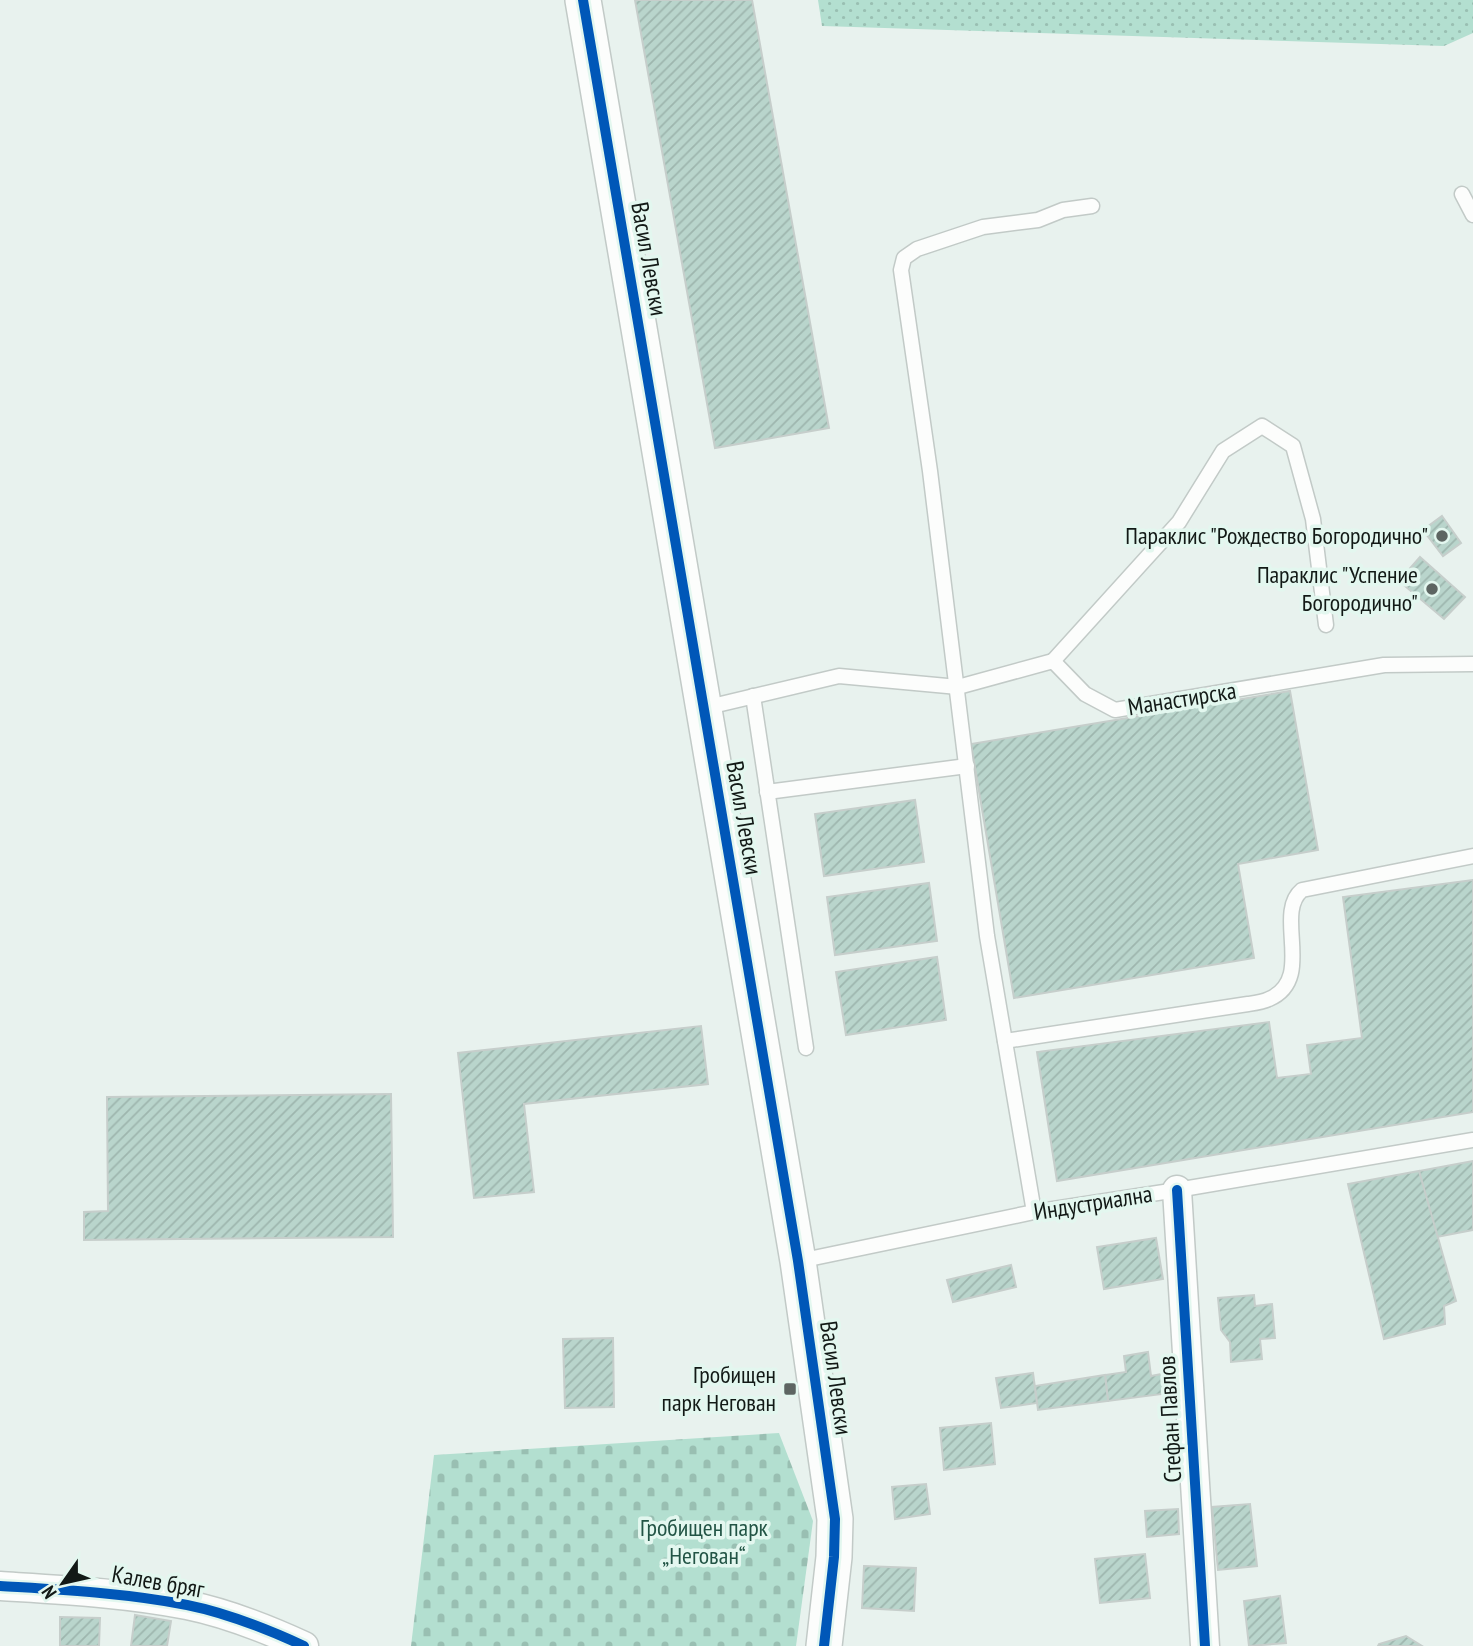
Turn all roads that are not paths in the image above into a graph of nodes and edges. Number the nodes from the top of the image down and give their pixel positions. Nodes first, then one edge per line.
1 (583, 0) edge
2 (1462, 194) dead end
3 (1092, 206) dead end
4 (1473, 215) edge
5 (1326, 625) dead end
6 (1053, 661) junction
7 (1473, 664) edge
8 (958, 687) junction
9 (753, 696) junction
10 (704, 708) junction
11 (967, 766) junction
12 (767, 792) junction
13 (1473, 856) edge
14 (1005, 1041) junction
15 (806, 1048) dead end
16 (1473, 1140) edge
17 (1177, 1190) junction
18 (1034, 1212) junction
19 (797, 1261) junction
20 (0, 1586) edge
21 (304, 1646) edge
22 (824, 1646) edge
23 (1205, 1646) edge

1 - 10 street, Васил Левски
2 - 4 lane
3 - 8 lane
5 - 6 lane
6 - 7 lane, Манастирска
6 - 8 lane
8 - 9 lane
8 - 11 lane
9 - 10 lane
9 - 12 lane
10 - 19 street, Васил Левски
11 - 12 lane
11 - 14 lane
12 - 15 lane
13 - 14 lane
14 - 18 lane
16 - 17 lane, Индустриална
17 - 18 lane, Индустриална
17 - 23 street, Стефан Павлов
18 - 19 lane, Индустриална
19 - 22 street, Васил Левски
20 - 21 street, Калев бряг

